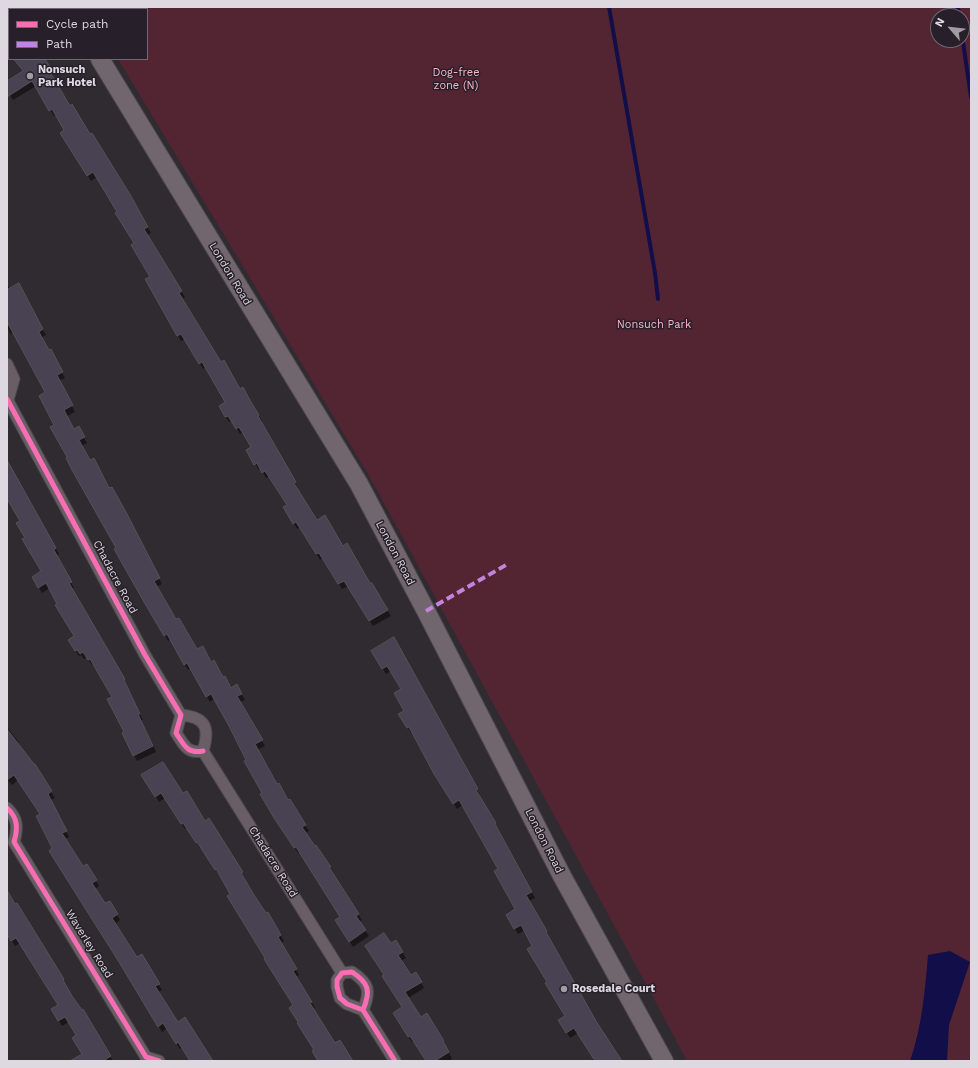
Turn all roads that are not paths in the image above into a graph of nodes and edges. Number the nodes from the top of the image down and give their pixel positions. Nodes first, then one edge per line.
1 (101, 60) edge
2 (7, 364) edge
3 (8, 400) edge
4 (181, 715) junction
5 (203, 751) junction
6 (7, 808) edge
7 (10, 842) edge
8 (342, 973) junction
9 (364, 1010) junction
10 (146, 1059) edge
11 (159, 1061) edge
12 (395, 1061) edge
13 (664, 1061) edge

1 - 13 highway, London Road
2 - 3 street, Chadacre Road
3 - 4 street, Chadacre Road
4 - 5 street
4 - 5 street
5 - 8 street, Chadacre Road
6 - 7 street, Waverley Road
7 - 10 street, Waverley Road
8 - 9 street
8 - 9 street
9 - 12 street
10 - 11 street, Waverley Road

